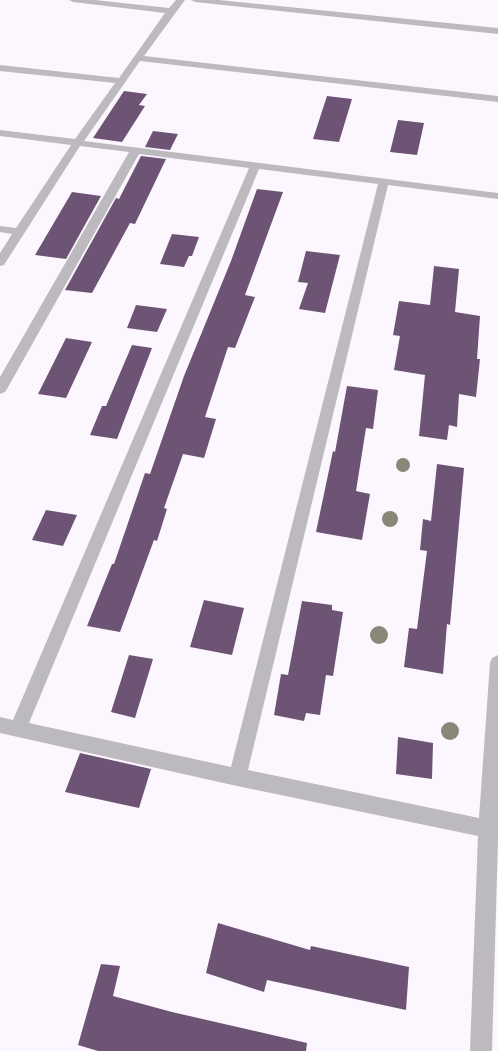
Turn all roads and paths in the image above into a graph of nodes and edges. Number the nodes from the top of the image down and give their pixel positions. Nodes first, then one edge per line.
1 (72, 0) edge
2 (181, 0) edge
3 (195, 0) edge
4 (171, 11) junction
5 (498, 31) edge
6 (139, 58) junction
7 (0, 68) edge
8 (122, 81) junction
9 (498, 100) edge
10 (0, 133) edge
11 (78, 142) junction
12 (136, 150) junction
13 (255, 166) junction
14 (384, 181) junction
15 (498, 196) edge
16 (0, 229) edge
17 (19, 232) junction
18 (0, 262) edge
19 (0, 389) edge
20 (498, 663) edge
21 (0, 725) edge
22 (18, 729) junction
23 (237, 777) junction
24 (493, 829) edge
25 (481, 1051) edge

1 - 4 street
2 - 4 street
3 - 5 street
4 - 6 street
6 - 8 street
6 - 9 street
7 - 8 street
8 - 11 street
10 - 11 street
11 - 12 street
11 - 17 street
12 - 13 street
12 - 19 street
13 - 14 street
13 - 22 street
14 - 15 street
14 - 23 street
16 - 17 street
17 - 18 street
20 - 24 street
21 - 22 street
22 - 23 street
23 - 24 street
24 - 25 street

